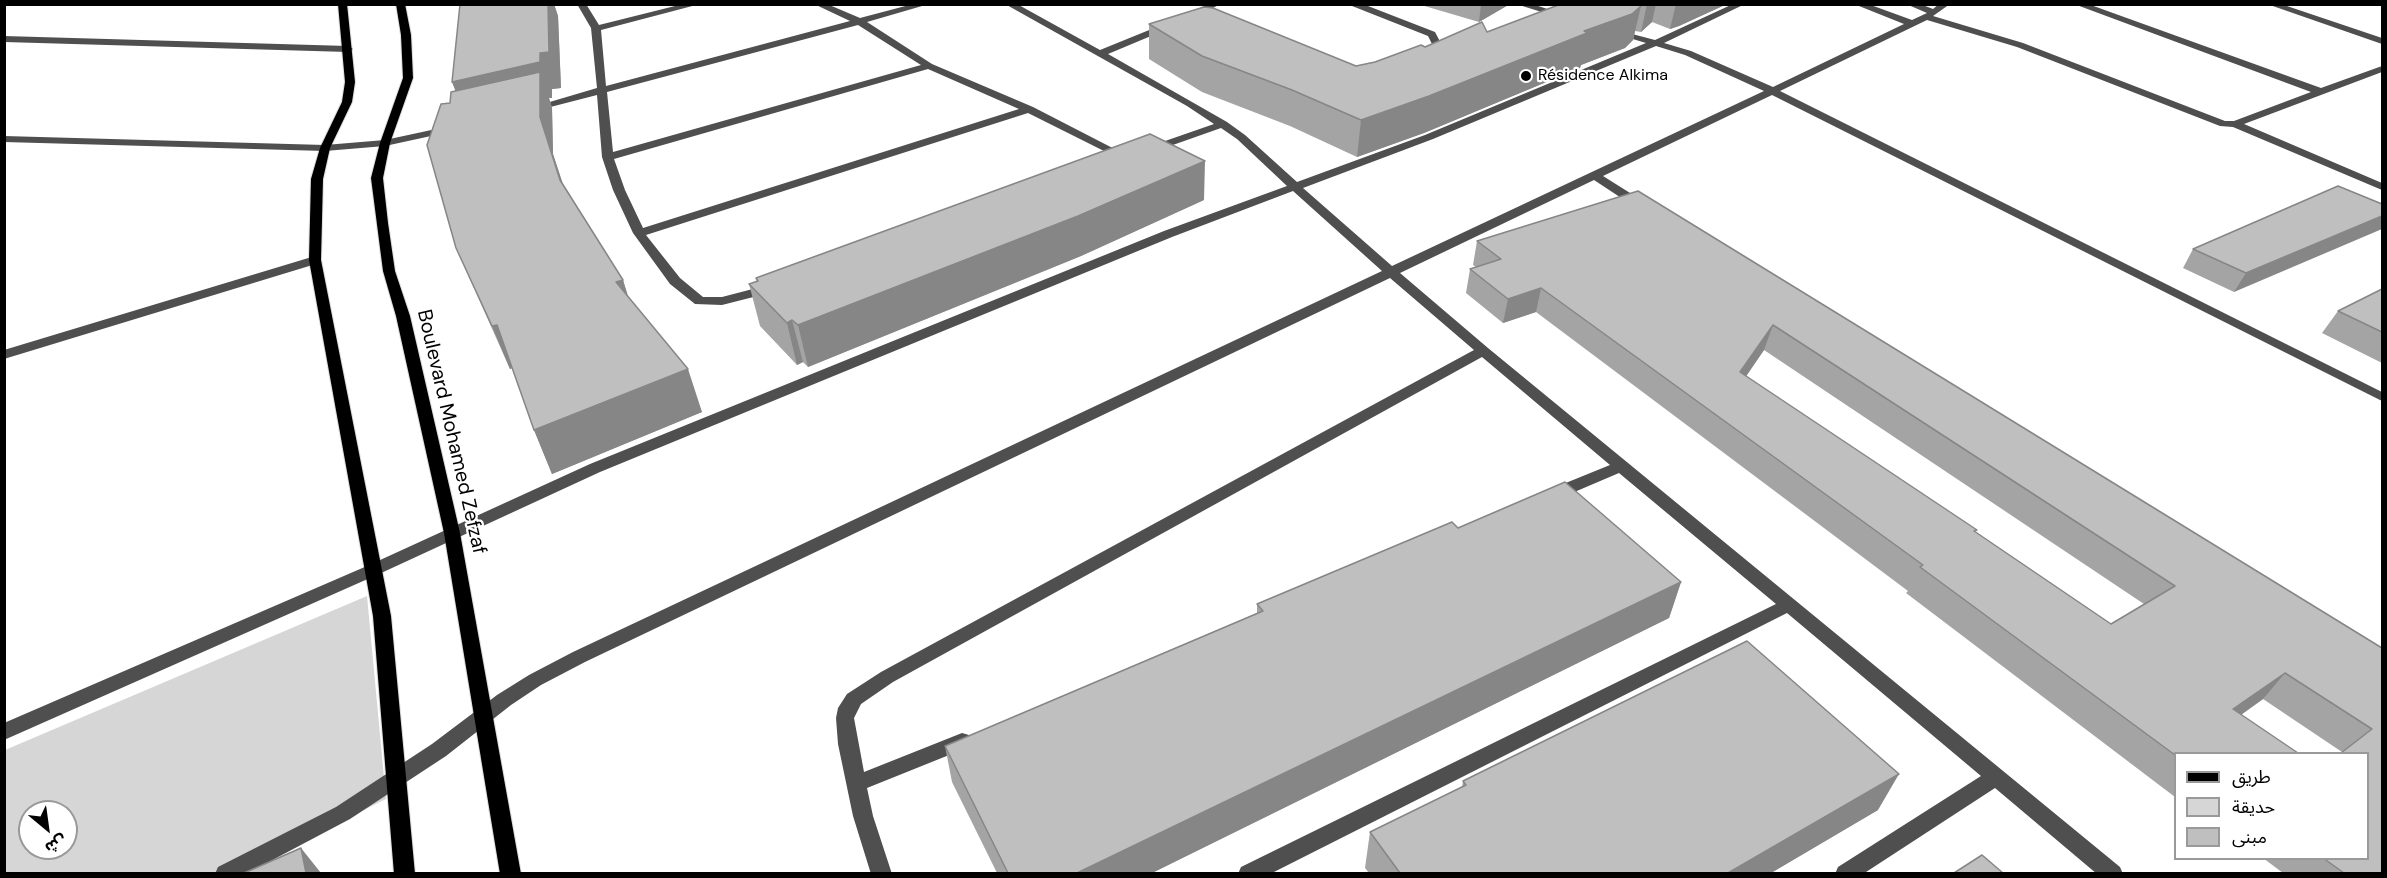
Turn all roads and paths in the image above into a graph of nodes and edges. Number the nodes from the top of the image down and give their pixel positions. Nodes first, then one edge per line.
1 (342, 4) edge
2 (400, 4) edge
3 (582, 4) edge
4 (696, 4) edge
5 (818, 4) edge
6 (925, 4) edge
7 (1009, 4) edge
8 (1216, 4) edge
9 (1351, 4) edge
10 (1520, 4) edge
11 (1557, 4) edge
12 (1741, 4) edge
13 (1858, 4) edge
14 (1910, 4) edge
15 (1946, 4) edge
16 (2078, 4) edge
17 (2271, 4) edge
18 (1544, 11) junction
19 (1930, 14) junction
20 (1573, 19) edge
21 (858, 21) junction
22 (1910, 23) junction
23 (1603, 27) edge
24 (596, 28) junction
25 (4, 39) edge
26 (2382, 41) edge
27 (1659, 42) junction
28 (348, 49) junction
29 (1100, 54) junction
30 (1432, 60) edge
31 (929, 66) junction
32 (2382, 69) edge
33 (1773, 91) junction
34 (602, 92) junction
35 (2321, 92) junction
36 (1029, 110) junction
37 (522, 112) edge
38 (1223, 124) junction
39 (2235, 124) junction
40 (465, 125) edge
41 (4, 139) edge
42 (386, 143) junction
43 (325, 148) junction
44 (608, 157) junction
45 (1127, 158) junction
46 (1105, 166) edge
47 (1594, 175) junction
48 (1294, 187) junction
49 (2382, 187) edge
50 (1654, 213) edge
51 (639, 233) junction
52 (315, 260) junction
53 (1392, 272) junction
54 (785, 283) edge
55 (1483, 351) junction
56 (4, 355) edge
57 (2382, 398) edge
58 (1621, 466) junction
59 (1535, 502) edge
60 (452, 533) junction
61 (373, 570) junction
62 (1788, 604) junction
63 (484, 715) junction
64 (4, 732) edge
65 (974, 736) edge
66 (1996, 777) junction
67 (397, 778) junction
68 (855, 784) junction
69 (225, 873) edge
70 (405, 873) edge
71 (511, 873) edge
72 (882, 873) edge
73 (1248, 873) edge
74 (1845, 873) edge
75 (2113, 873) edge

1 - 28 main road
2 - 42 main road, Boulevard Mohamed Zefzaf
3 - 24 street
4 - 24 street
5 - 21 street
6 - 21 street
7 - 29 street
8 - 29 street
9 - 30 street
10 - 18 street
11 - 18 street
12 - 27 street
13 - 22 street
14 - 19 street
15 - 19 street
16 - 35 street
17 - 26 street
18 - 20 street
19 - 22 street
19 - 39 street
21 - 31 street
21 - 34 street
22 - 33 street
23 - 27 street
24 - 34 street
25 - 28 street
27 - 33 street
27 - 48 street
28 - 43 main road
29 - 38 street
31 - 36 street
31 - 44 street
32 - 35 street
33 - 47 street
33 - 57 street
34 - 37 street
34 - 44 street
35 - 39 street
36 - 45 street
36 - 51 street
38 - 45 street
38 - 48 street
39 - 49 street
40 - 42 street
41 - 43 street
42 - 43 street
42 - 60 main road, Boulevard Mohamed Zefzaf
43 - 52 main road
44 - 51 street
45 - 46 street
47 - 50 street
47 - 53 street
48 - 53 street
48 - 60 street
51 - 54 street
52 - 56 street
52 - 61 main road
53 - 55 street
53 - 63 street
55 - 58 street
55 - 68 street
58 - 59 street
58 - 62 street
60 - 61 street
60 - 63 main road, Boulevard Mohamed Zefzaf
61 - 64 street
61 - 67 main road
62 - 66 street
62 - 73 street
63 - 67 street
63 - 71 main road, Boulevard Mohamed Zefzaf
65 - 68 street
66 - 74 street
66 - 75 street
67 - 69 street
67 - 70 main road
68 - 72 street

